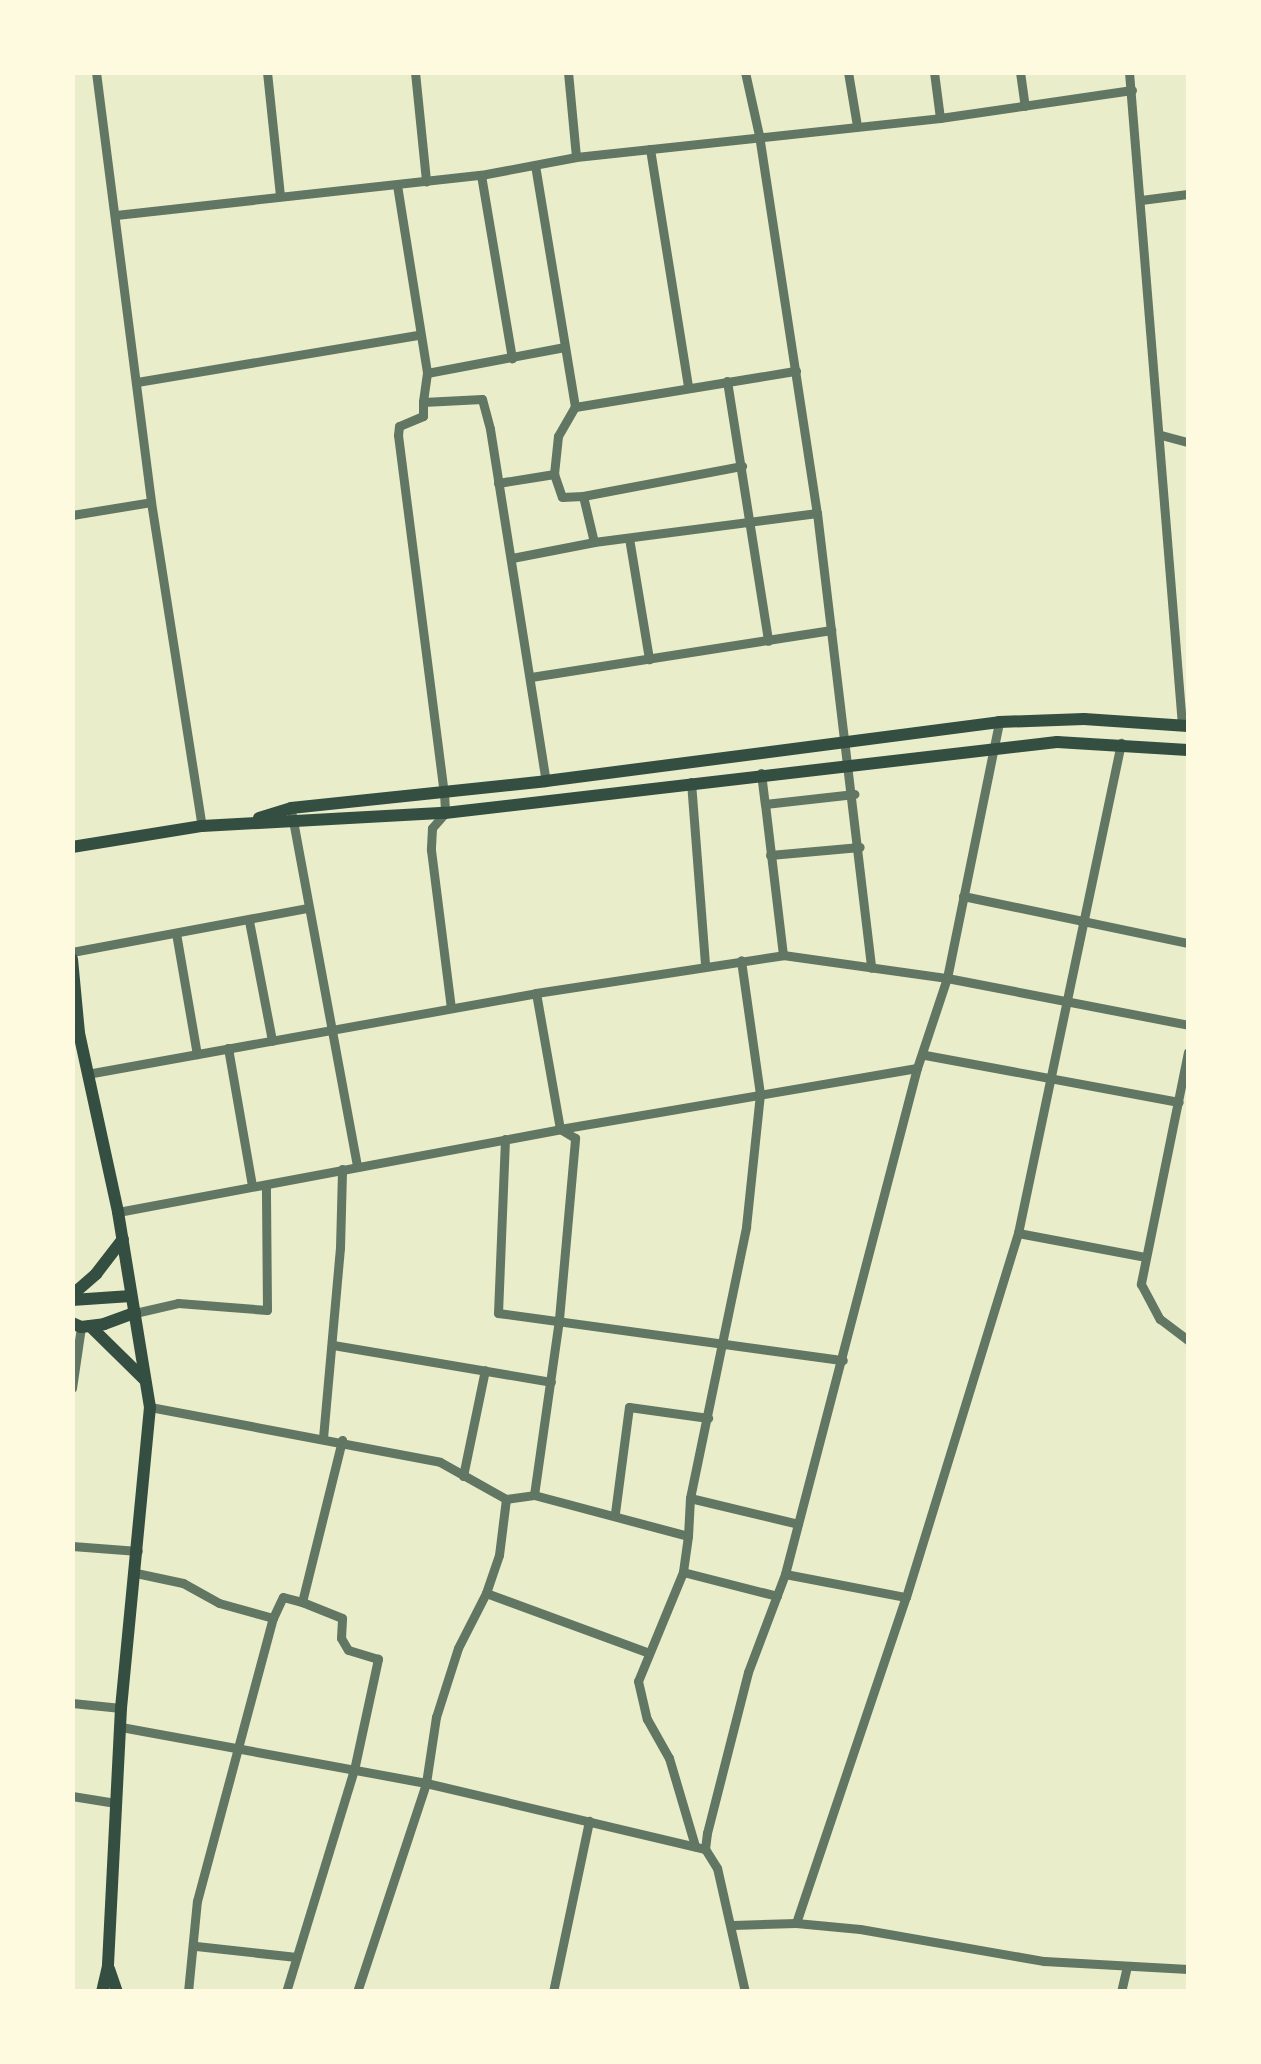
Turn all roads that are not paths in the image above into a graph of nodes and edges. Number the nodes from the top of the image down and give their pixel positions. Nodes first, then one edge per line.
1 (96, 72) edge
2 (267, 72) edge
3 (415, 72) edge
4 (568, 72) edge
5 (744, 72) edge
6 (848, 72) edge
7 (934, 72) edge
8 (1020, 72) edge
9 (1129, 72) edge
10 (1132, 90) junction
11 (1026, 106) junction
12 (940, 118) junction
13 (856, 126) junction
14 (760, 135) junction
15 (650, 149) junction
16 (576, 157) junction
17 (535, 166) junction
18 (481, 175) junction
19 (426, 181) junction
20 (397, 185) junction
21 (1188, 194) edge
22 (280, 196) junction
23 (1140, 200) junction
24 (116, 215) junction
25 (419, 335) junction
26 (565, 346) junction
27 (512, 358) junction
28 (796, 371) junction
29 (427, 373) junction
30 (727, 380) junction
31 (136, 382) junction
32 (688, 387) junction
33 (423, 402) junction
34 (575, 407) junction
35 (1161, 435) junction
36 (1188, 442) edge
37 (742, 466) junction
38 (554, 474) junction
39 (498, 484) junction
40 (584, 496) junction
41 (151, 502) junction
42 (817, 513) junction
43 (72, 515) edge
44 (752, 524) junction
45 (630, 538) junction
46 (594, 542) junction
47 (512, 558) junction
48 (831, 630) junction
49 (768, 641) junction
50 (649, 659) junction
51 (532, 677) junction
52 (1000, 722) junction
53 (1185, 725) edge
54 (846, 741) junction
55 (1121, 744) junction
56 (997, 747) junction
57 (1188, 750) edge
58 (849, 763) junction
59 (760, 773) junction
60 (546, 780) junction
61 (691, 782) junction
62 (444, 792) junction
63 (854, 794) junction
64 (764, 804) junction
65 (291, 808) junction
66 (445, 813) junction
67 (247, 822) junction
68 (292, 824) junction
69 (202, 826) junction
70 (72, 846) edge
71 (860, 848) junction
72 (770, 855) junction
73 (963, 896) junction
74 (308, 908) junction
75 (249, 921) junction
76 (1086, 921) junction
77 (176, 933) junction
78 (1188, 942) edge
79 (783, 955) junction
80 (72, 956) edge
81 (741, 960) junction
82 (705, 965) junction
83 (871, 968) junction
84 (946, 978) junction
85 (536, 993) junction
86 (1070, 1000) junction
87 (450, 1008) junction
88 (1188, 1025) edge
89 (334, 1028) junction
90 (76, 1033) edge
91 (272, 1041) junction
92 (228, 1048) junction
93 (1188, 1052) edge
94 (197, 1054) junction
95 (924, 1055) junction
96 (917, 1068) junction
97 (87, 1074) junction
98 (1054, 1078) junction
99 (760, 1094) junction
100 (1179, 1102) junction
101 (560, 1129) junction
102 (505, 1139) junction
103 (357, 1166) junction
104 (342, 1169) junction
105 (266, 1185) junction
106 (252, 1186) junction
107 (118, 1212) junction
108 (1018, 1232) junction
109 (123, 1239) junction
110 (1145, 1257) junction
111 (131, 1296) junction
112 (72, 1297) edge
113 (150, 1309) junction
114 (135, 1313) junction
115 (559, 1319) junction
116 (81, 1325) edge
117 (1188, 1340) edge
118 (724, 1342) junction
119 (333, 1345) junction
120 (843, 1360) junction
121 (485, 1370) junction
122 (145, 1380) junction
123 (552, 1382) junction
124 (72, 1388) edge
125 (150, 1407) junction
126 (708, 1418) junction
127 (322, 1438) junction
128 (342, 1440) junction
129 (463, 1476) junction
130 (534, 1495) junction
131 (690, 1498) junction
132 (506, 1499) junction
133 (614, 1513) junction
134 (798, 1524) junction
135 (688, 1536) junction
136 (72, 1546) edge
137 (138, 1551) junction
138 (683, 1572) junction
139 (136, 1573) junction
140 (785, 1574) junction
141 (486, 1592) junction
142 (777, 1596) junction
143 (906, 1597) junction
144 (302, 1602) junction
145 (273, 1618) junction
146 (646, 1652) junction
147 (72, 1703) edge
148 (122, 1708) junction
149 (121, 1727) junction
150 (242, 1747) junction
151 (354, 1770) junction
152 (426, 1784) junction
153 (72, 1796) edge
154 (115, 1803) junction
155 (590, 1821) junction
156 (700, 1847) junction
157 (796, 1923) junction
158 (733, 1925) junction
159 (196, 1946) junction
160 (296, 1957) junction
161 (108, 1966) junction
162 (1127, 1967) junction
163 (1188, 1968) edge
164 (102, 1992) edge
165 (117, 1992) edge
166 (188, 1992) edge
167 (286, 1992) edge
168 (357, 1992) edge
169 (553, 1992) edge
170 (745, 1992) edge
171 (1121, 1992) edge

1 - 24 street
2 - 22 street
3 - 19 street
4 - 16 street
5 - 14 street
6 - 13 street
7 - 12 street
8 - 11 street
9 - 10 street
10 - 11 street
10 - 23 street
11 - 12 street
12 - 13 street
13 - 14 street
14 - 15 street
14 - 28 street
15 - 16 street
15 - 32 street
16 - 17 street
17 - 18 street
17 - 26 street
18 - 19 street
18 - 27 street
19 - 20 street
20 - 22 street
20 - 25 street
21 - 23 street
22 - 24 street
23 - 35 street
24 - 31 street
25 - 29 street
25 - 31 street
26 - 27 street
26 - 34 street
27 - 29 street
28 - 30 street
28 - 42 street
29 - 33 street
30 - 32 street
30 - 37 street
31 - 41 street
32 - 34 street
33 - 39 street
33 - 62 street
34 - 38 street
35 - 36 street
35 - 53 street
37 - 40 street
37 - 44 street
38 - 39 street
38 - 40 street
39 - 47 street
40 - 46 street
41 - 43 street
41 - 69 street
42 - 44 street
42 - 48 street
44 - 45 street
44 - 49 street
45 - 46 street
45 - 50 street
46 - 47 street
47 - 51 street
48 - 49 street
48 - 54 street
49 - 50 street
50 - 51 street
51 - 60 street
52 - 53 main road
52 - 54 main road
52 - 56 street
54 - 58 street
54 - 60 main road
55 - 56 main road
55 - 57 main road
55 - 76 street
56 - 58 main road
56 - 73 street
58 - 59 main road
58 - 63 street
59 - 61 main road
59 - 64 street
60 - 62 main road
61 - 66 main road
61 - 82 street
62 - 65 main road
62 - 66 street
63 - 64 street
63 - 71 street
64 - 72 street
65 - 67 main road
65 - 68 street
66 - 68 main road
66 - 87 street
67 - 68 main road
67 - 69 main road
68 - 74 street
69 - 70 main road
71 - 72 street
71 - 83 street
72 - 79 street
73 - 76 street
73 - 84 street
74 - 75 street
74 - 89 street
75 - 77 street
75 - 91 street
76 - 78 street
76 - 86 street
77 - 80 street
77 - 94 street
79 - 81 street
79 - 83 street
80 - 90 main road
81 - 82 street
81 - 99 street
82 - 85 street
83 - 84 street
84 - 86 street
84 - 95 street
85 - 87 street
85 - 101 street
86 - 88 street
86 - 98 street
87 - 89 street
89 - 91 street
89 - 103 street
90 - 97 main road
91 - 92 street
92 - 94 street
92 - 106 street
93 - 100 street
94 - 97 street
95 - 96 street
95 - 98 street
96 - 99 street
96 - 120 street
97 - 107 main road
98 - 100 street
98 - 108 street
99 - 101 street
99 - 118 street
100 - 110 street
101 - 102 street
101 - 115 street
102 - 103 street
102 - 115 street
103 - 104 street
104 - 105 street
104 - 119 street
105 - 106 street
105 - 113 street
106 - 107 street
107 - 109 main road
108 - 110 street
108 - 143 street
109 - 111 main road
109 - 112 main road
110 - 117 street
111 - 112 main road
111 - 113 street
111 - 114 main road
113 - 114 street
114 - 116 main road
114 - 122 main road
115 - 118 street
115 - 123 street
116 - 122 main road
116 - 124 street
118 - 120 street
118 - 126 street
119 - 121 street
119 - 127 street
120 - 134 street
121 - 123 street
121 - 129 street
122 - 125 main road
123 - 130 street
125 - 127 street
125 - 137 main road
126 - 131 street
126 - 133 street
127 - 128 street
128 - 129 street
128 - 144 street
129 - 132 street
130 - 132 street
130 - 133 street
131 - 134 street
131 - 135 street
132 - 141 street
133 - 135 street
134 - 140 street
135 - 138 street
136 - 137 street
137 - 139 main road
138 - 142 street
138 - 146 street
139 - 145 street
139 - 148 main road
140 - 142 street
140 - 143 street
141 - 146 street
141 - 152 street
142 - 156 street
143 - 157 street
144 - 145 street
144 - 151 street
145 - 150 street
146 - 156 street
147 - 148 street
148 - 149 main road
149 - 150 street
149 - 154 main road
150 - 151 street
150 - 159 street
151 - 152 street
151 - 160 street
152 - 155 street
152 - 168 street
153 - 154 street
154 - 161 main road
155 - 156 street
155 - 169 street
156 - 158 street
157 - 158 street
157 - 162 street
158 - 170 street
159 - 160 street
159 - 166 street
160 - 167 street
161 - 164 main road
161 - 165 main road
162 - 163 street
162 - 171 street

